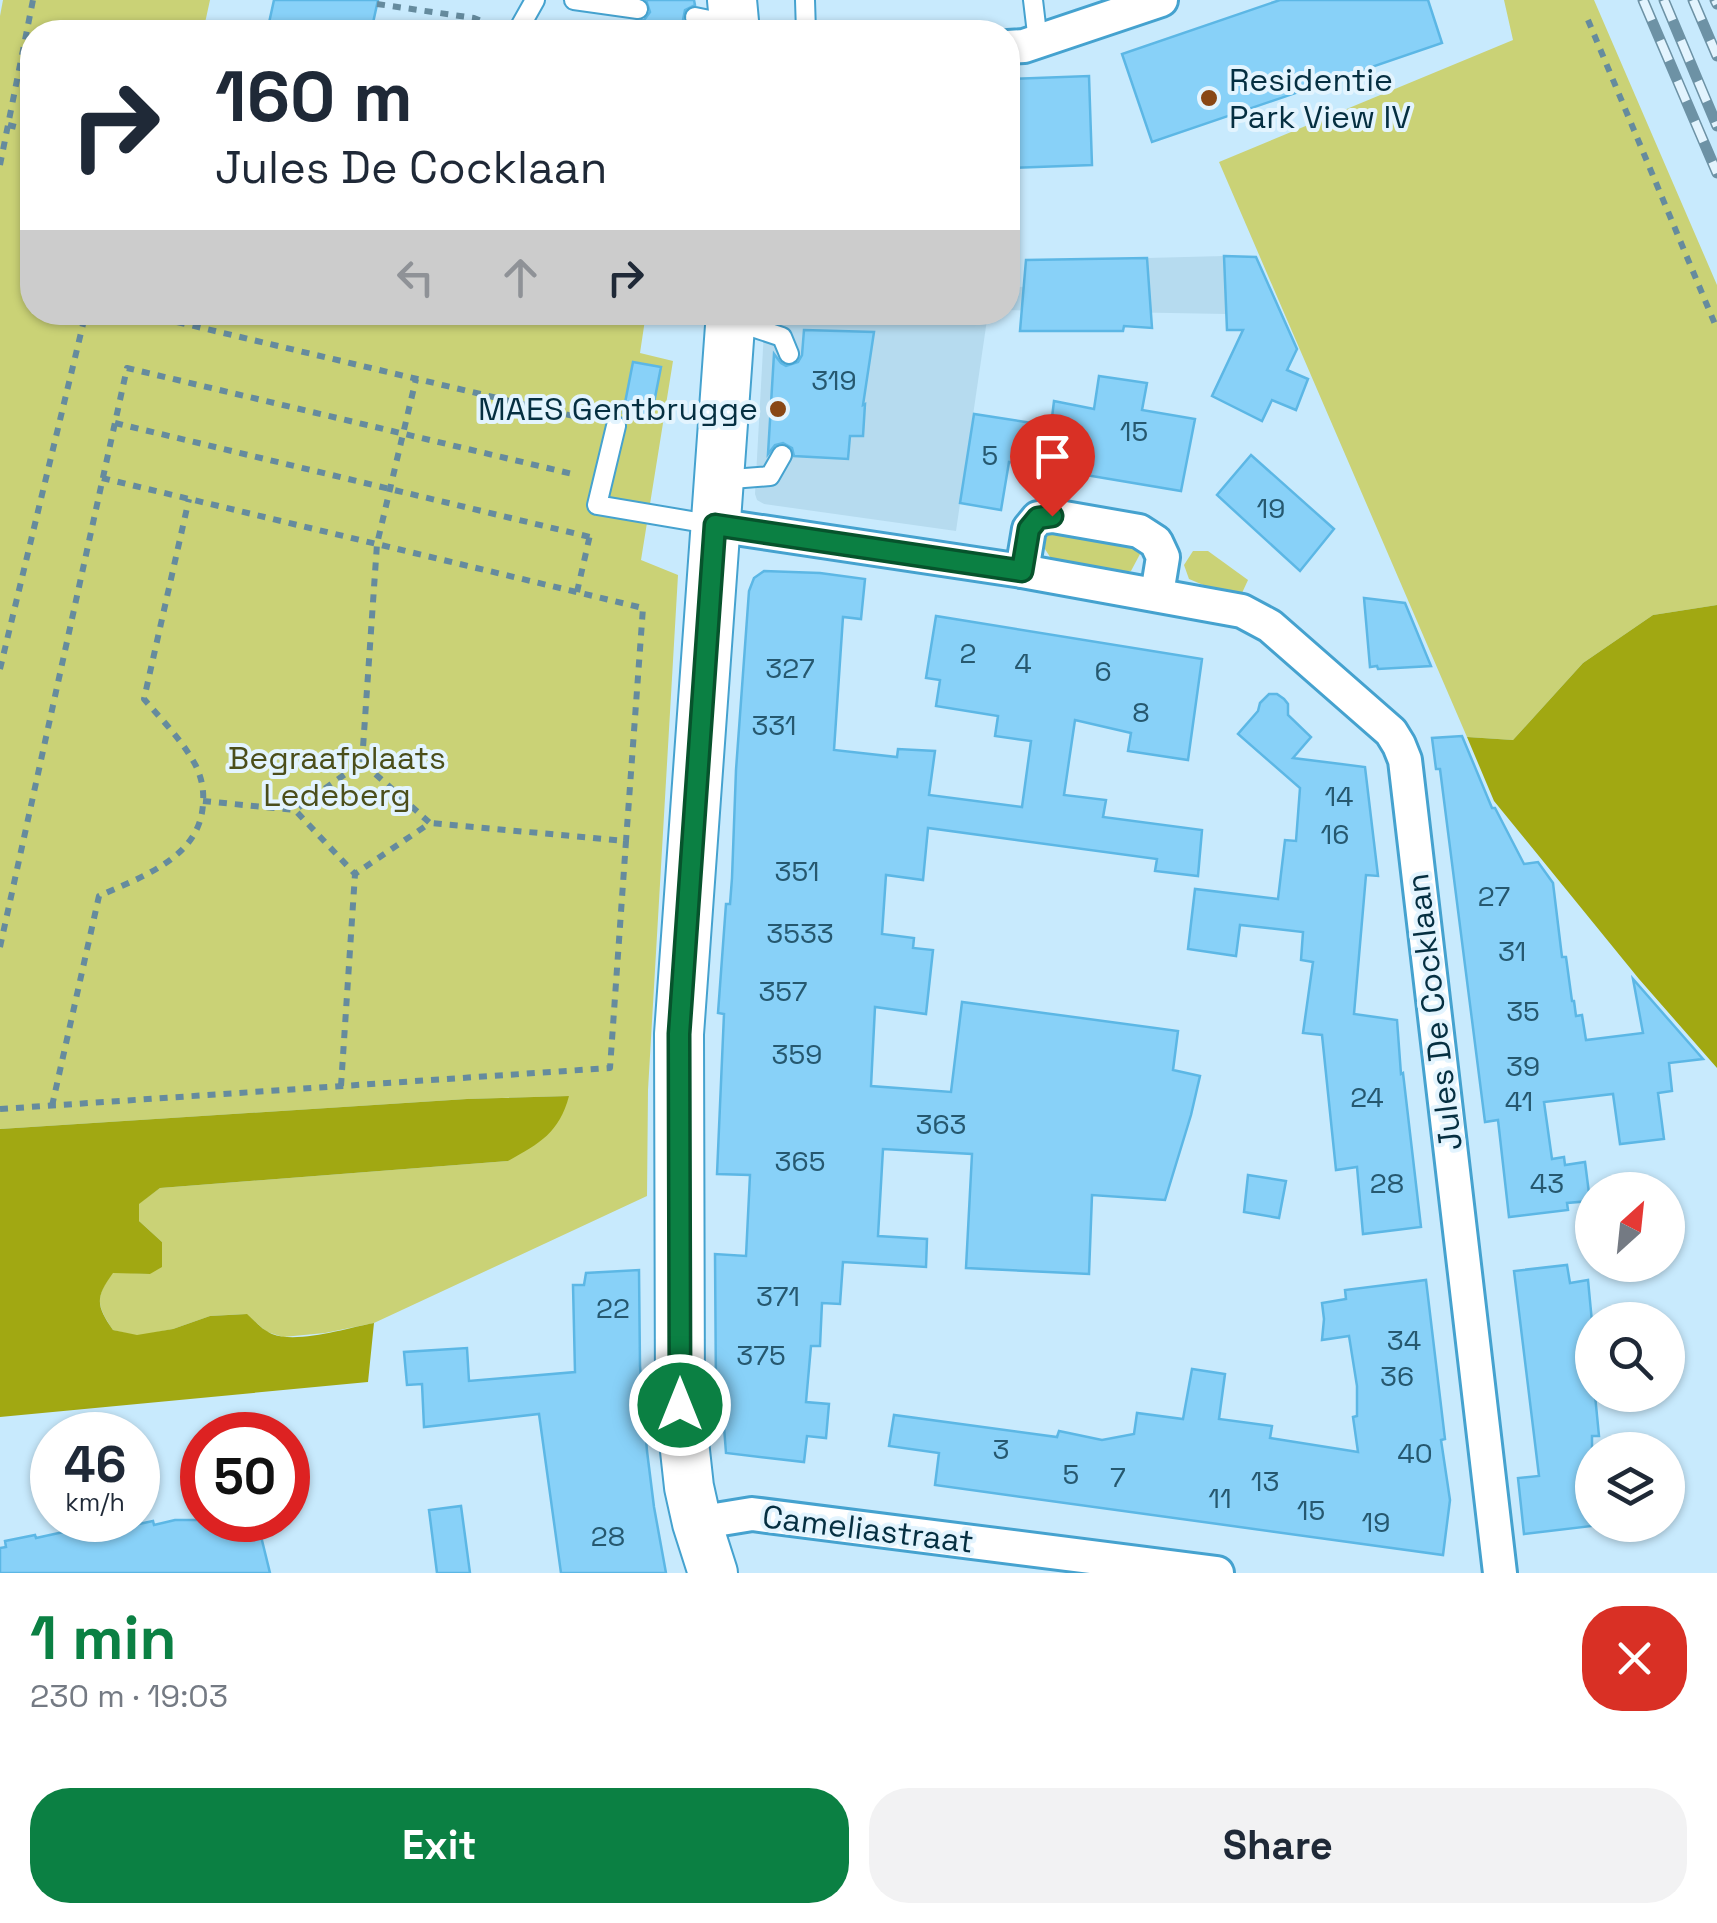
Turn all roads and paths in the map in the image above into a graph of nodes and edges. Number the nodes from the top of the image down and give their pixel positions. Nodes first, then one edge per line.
1 (535, 0) edge
2 (574, 0) edge
3 (1033, 0) edge
4 (1161, 0) edge
5 (377, 4) dead end
6 (638, 10) dead end
7 (480, 20) edge
8 (517, 20) edge
9 (1588, 20) dead end
10 (1022, 44) edge
11 (20, 67) edge
12 (8, 125) junction
13 (20, 127) edge
14 (0, 165) edge
15 (83, 325) edge
16 (190, 325) edge
17 (730, 325) edge
18 (753, 325) edge
19 (1717, 328) edge
20 (788, 354) dead end
21 (416, 378) junction
22 (114, 423) junction
23 (616, 426) joint
24 (403, 434) junction
25 (782, 456) dead end
26 (102, 478) junction
27 (603, 482) junction
28 (390, 489) junction
29 (189, 499) junction
30 (717, 503) junction
31 (597, 504) junction
32 (590, 537) junction
33 (376, 544) junction
34 (1022, 571) junction
35 (577, 592) junction
36 (1156, 594) junction
37 (0, 669) edge
38 (362, 762) junction
39 (203, 801) junction
40 (295, 810) junction
41 (430, 823) junction
42 (626, 841) junction
43 (356, 874) junction
44 (0, 947) edge
45 (342, 1086) junction
46 (52, 1106) junction
47 (0, 1109) edge
48 (697, 1524) junction
49 (713, 1573) edge
50 (1217, 1573) edge
51 (1500, 1573) edge

1 - 8 lane
2 - 6 lane
3 - 10 lane
4 - 10 street
5 - 7 path
9 - 19 path
11 - 12 path
12 - 13 path
12 - 14 path
15 - 37 path
16 - 21 path
17 - 30 main road
18 - 20 lane
21 - 23 path
21 - 24 path
22 - 24 path
22 - 26 path
22 - 28 path
23 - 27 lane
24 - 27 path
24 - 28 path
25 - 30 lane
26 - 29 path
26 - 44 path
27 - 31 lane
28 - 32 path
28 - 33 path
29 - 33 path
29 - 39 path
30 - 31 lane
30 - 34 street, Jules De Cocklaan
30 - 48 main road
31 - 32 path
32 - 35 path
33 - 35 path
33 - 38 path
34 - 36 street, Jules De Cocklaan
34 - 36 street
35 - 42 path
36 - 51 street, Jules De Cocklaan
38 - 40 path
38 - 41 path
39 - 40 path
39 - 46 path
40 - 43 path
41 - 42 path
41 - 43 path
42 - 45 path
43 - 45 path
45 - 46 path
46 - 47 path
48 - 49 main road
48 - 50 street, Cameliastraat

